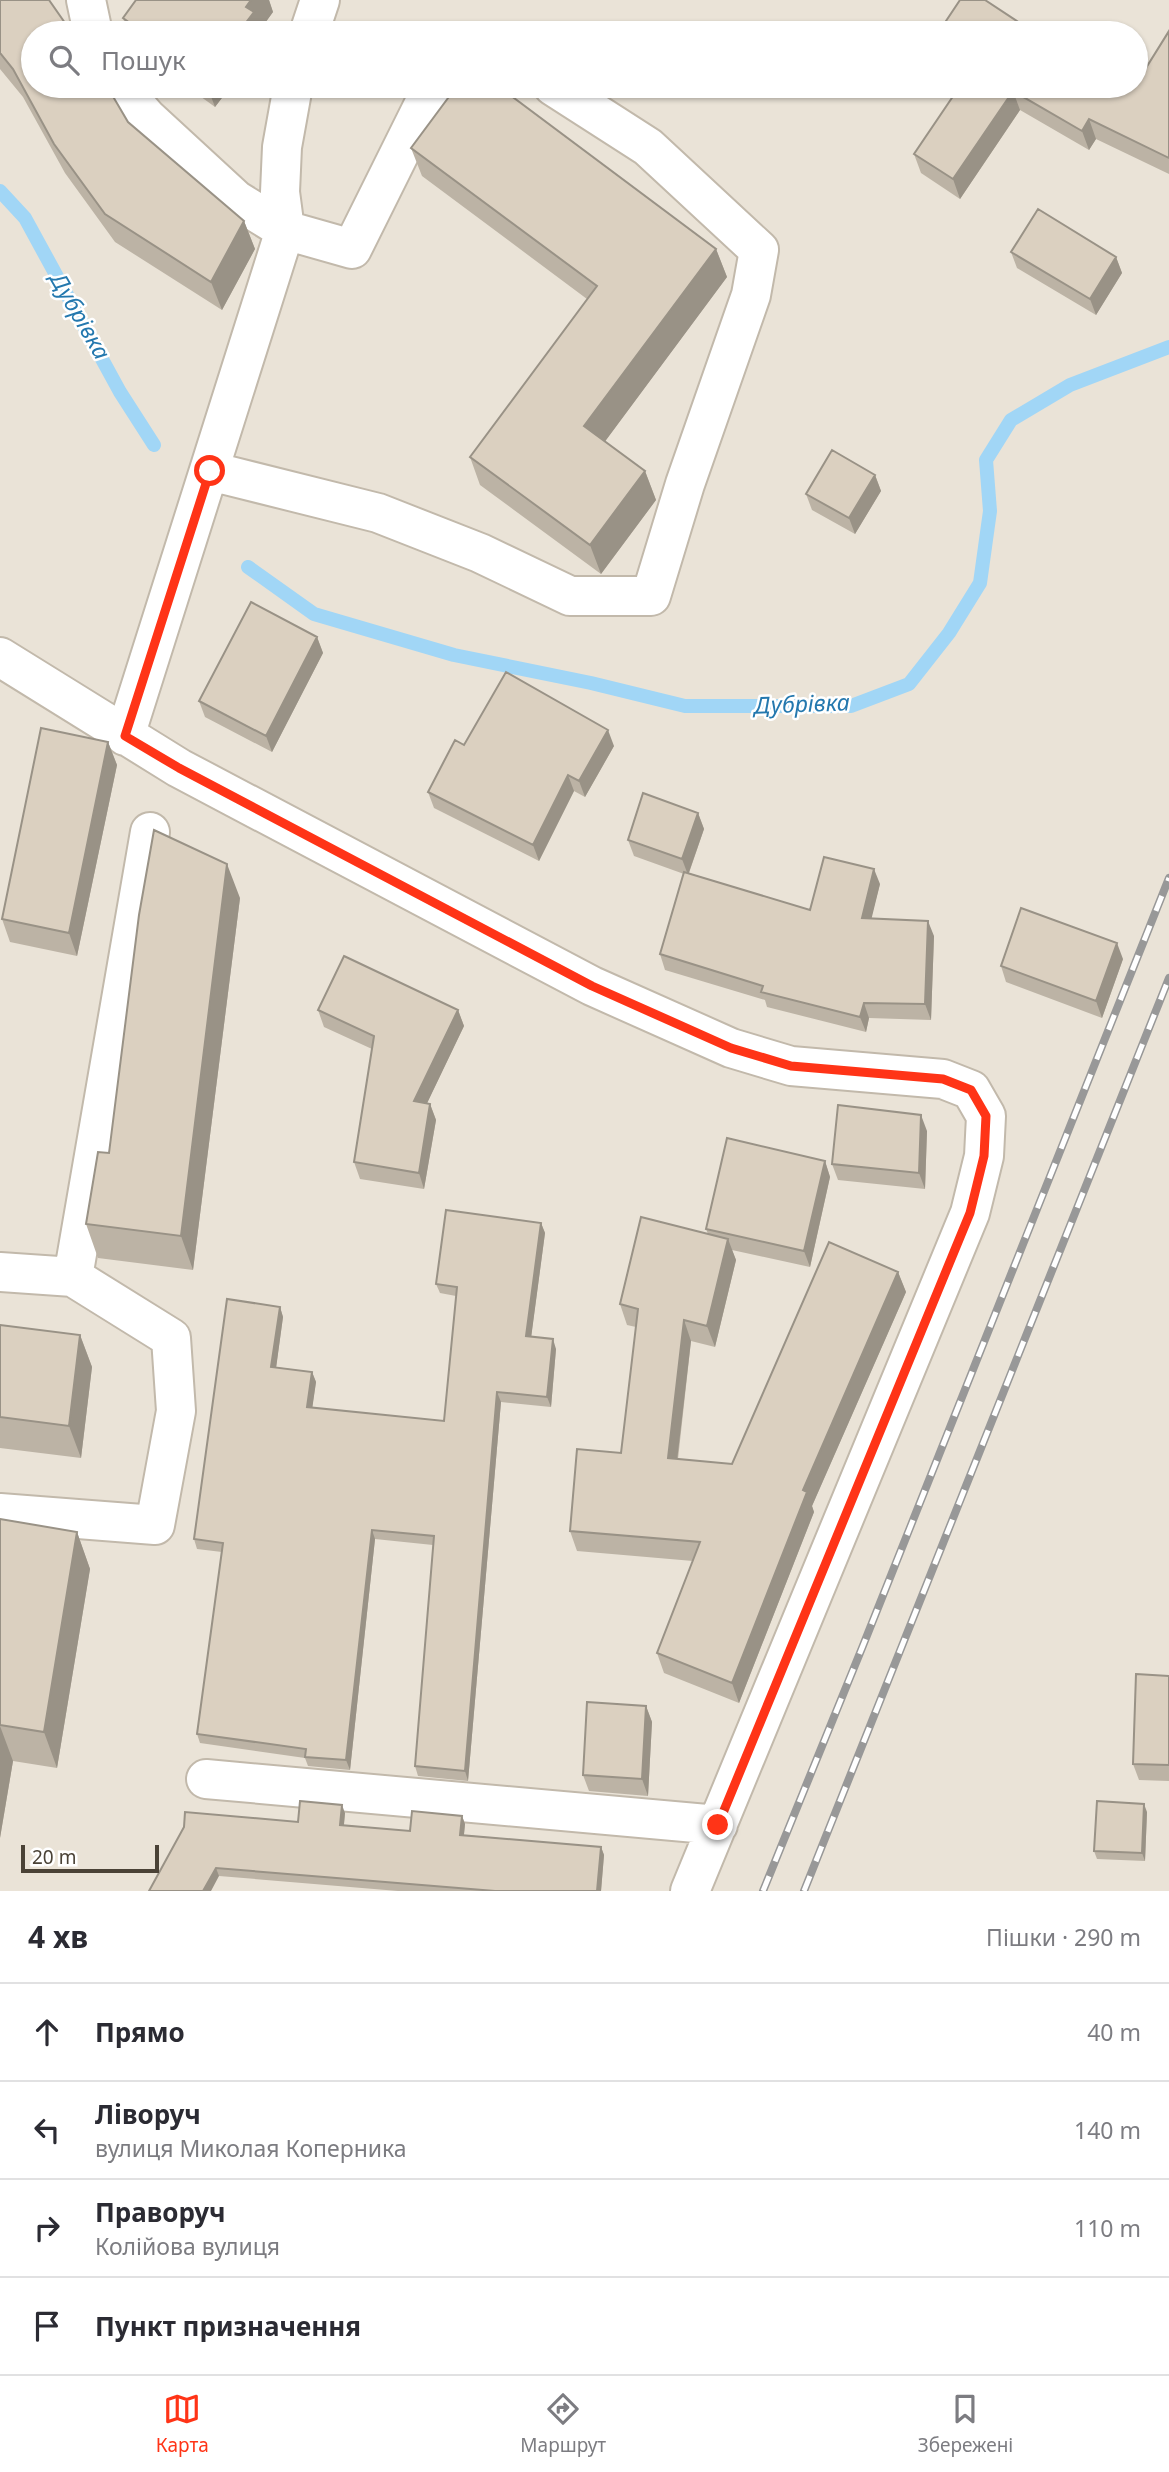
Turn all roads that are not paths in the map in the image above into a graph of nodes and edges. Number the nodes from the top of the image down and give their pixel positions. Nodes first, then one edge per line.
1 (86, 0) edge
2 (320, 0) edge
3 (90, 21) edge
4 (313, 21) edge
5 (130, 98) edge
6 (291, 98) edge
7 (427, 98) edge
8 (572, 98) edge
9 (285, 230) junction
10 (210, 471) junction
11 (0, 657) edge
12 (125, 736) junction
13 (150, 832) dead end
14 (0, 1272) edge
15 (73, 1277) junction
16 (0, 1513) edge
17 (206, 1779) dead end
18 (718, 1825) junction
19 (690, 1891) edge

1 - 3 street
2 - 4 street
5 - 9 street
6 - 9 street
7 - 9 street
8 - 10 street
9 - 10 street
10 - 12 street
11 - 12 street
12 - 18 street
13 - 15 street
14 - 15 street
15 - 16 street
17 - 18 street
18 - 19 street

